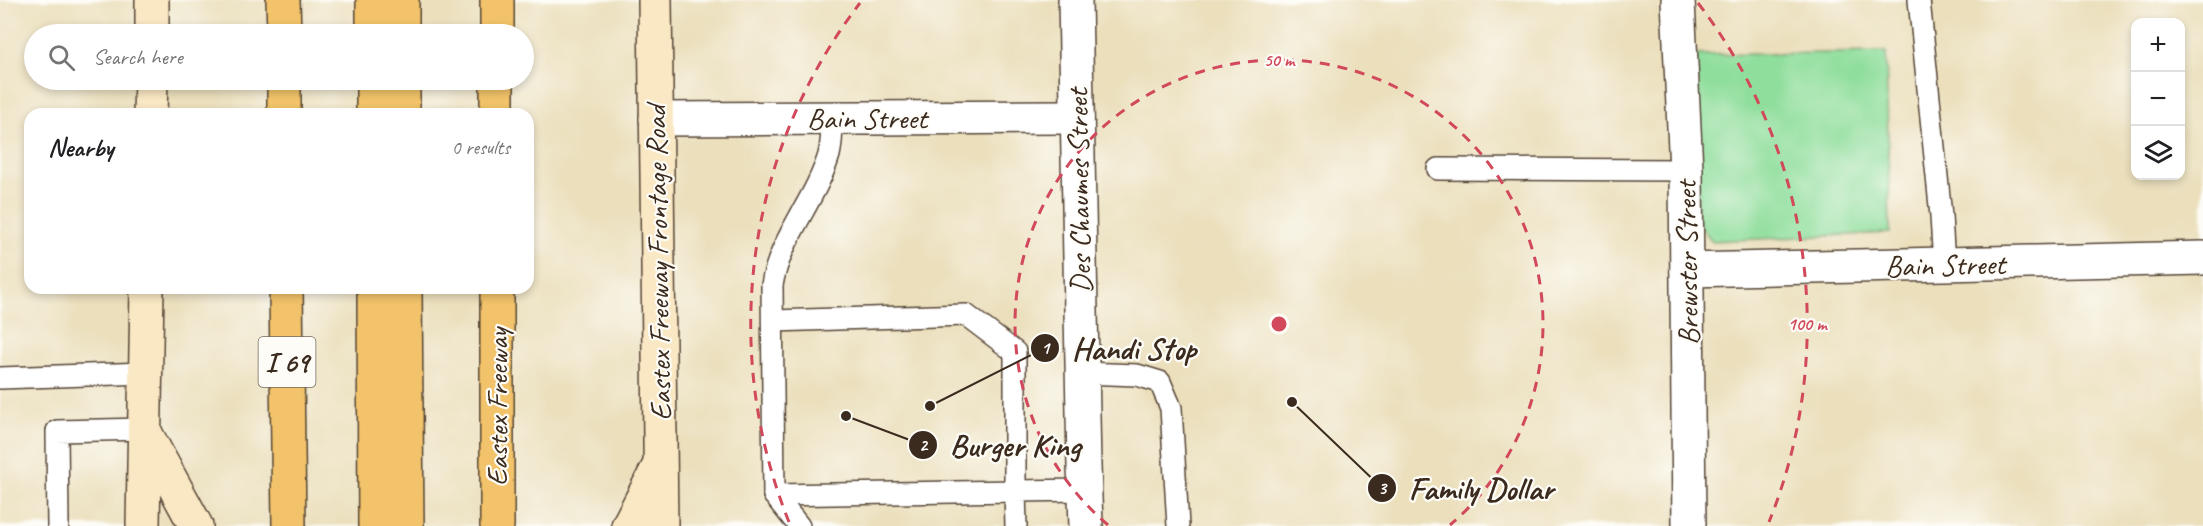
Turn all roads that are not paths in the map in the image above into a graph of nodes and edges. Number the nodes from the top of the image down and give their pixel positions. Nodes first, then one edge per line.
1 (152, 0) edge
2 (283, 0) edge
3 (373, 0) edge
4 (402, 0) edge
5 (497, 0) edge
6 (655, 0) edge
7 (1075, 0) edge
8 (1678, 0) edge
9 (1919, 0) edge
10 (152, 24) edge
11 (284, 24) edge
12 (373, 24) edge
13 (402, 24) edge
14 (497, 24) edge
15 (151, 90) edge
16 (284, 90) edge
17 (373, 90) edge
18 (402, 90) edge
19 (497, 90) edge
20 (150, 108) edge
21 (284, 108) edge
22 (373, 108) edge
23 (403, 108) edge
24 (497, 108) edge
25 (1077, 117) junction
26 (832, 118) junction
27 (656, 119) junction
28 (1438, 169) dead end
29 (1686, 170) junction
30 (2203, 258) edge
31 (1944, 264) junction
32 (1687, 270) junction
33 (147, 294) edge
34 (286, 294) edge
35 (375, 294) edge
36 (404, 294) edge
37 (497, 294) edge
38 (773, 321) junction
39 (145, 373) junction
40 (1083, 373) junction
41 (0, 378) edge
42 (144, 429) junction
43 (390, 433) junction
44 (661, 462) junction
45 (1085, 490) junction
46 (1015, 491) junction
47 (774, 495) junction
48 (58, 526) edge
49 (143, 526) edge
50 (196, 526) edge
51 (289, 526) edge
52 (375, 526) edge
53 (407, 526) edge
54 (497, 526) edge
55 (628, 526) edge
56 (661, 526) edge
57 (682, 526) edge
58 (799, 526) edge
59 (1016, 526) edge
60 (1086, 526) edge
61 (1178, 526) edge
62 (1689, 526) edge

1 - 10 main road
2 - 11 highway
3 - 12 highway
4 - 13 highway
5 - 14 highway
6 - 27 main road, Eastex Freeway Frontage Road
7 - 25 street, Des Chaumes Street
8 - 29 street, Brewster Street
9 - 31 lane
15 - 20 main road
16 - 21 highway
17 - 22 highway
18 - 23 highway
19 - 24 highway
25 - 26 street, Bain Street
25 - 40 street, Des Chaumes Street
26 - 27 street, Bain Street
26 - 38 lane
27 - 44 main road, Eastex Freeway Frontage Road
28 - 29 lane
29 - 32 street, Brewster Street
30 - 31 street, Bain Street
31 - 32 street, Bain Street
32 - 62 street, Brewster Street
33 - 39 main road
34 - 51 highway, I 69
35 - 43 highway
36 - 43 highway
37 - 54 highway, Eastex Freeway
38 - 46 lane
38 - 47 lane
39 - 41 lane
39 - 42 main road
40 - 45 street, Des Chaumes Street
40 - 61 lane
42 - 48 lane
42 - 49 main road
42 - 50 main road
43 - 52 highway
43 - 53 highway
44 - 55 main road
44 - 56 main road, Eastex Freeway Frontage Road
44 - 57 main road
45 - 46 lane
45 - 60 street, Des Chaumes Street
46 - 47 lane
46 - 59 lane
47 - 58 lane

